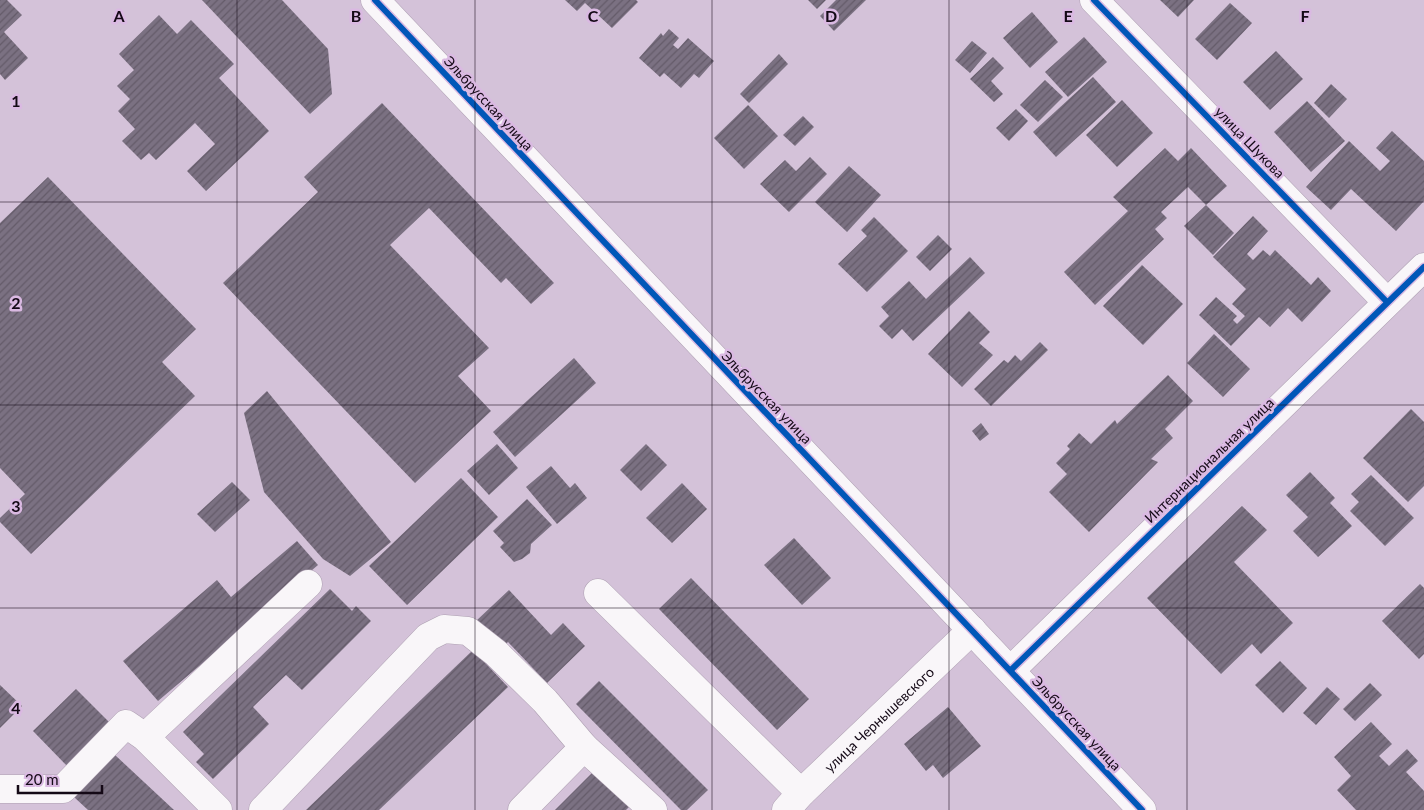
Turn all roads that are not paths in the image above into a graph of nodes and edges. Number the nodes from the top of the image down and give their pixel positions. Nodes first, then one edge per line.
1 (1094, 0) edge
2 (389, 5) edge
3 (1424, 267) edge
4 (1388, 302) junction
5 (308, 584) dead end
6 (598, 593) dead end
7 (972, 630) junction
8 (1011, 670) junction
9 (145, 737) junction
10 (584, 747) junction
11 (0, 789) edge
12 (793, 801) edge
13 (218, 810) edge
14 (263, 810) edge
15 (522, 810) edge
16 (653, 810) edge
17 (1142, 810) edge

1 - 4 street, улица Шукова
2 - 7 street, Эльбрусская улица
3 - 4 street, Интернациональная улица
4 - 8 street, Интернациональная улица
5 - 9 street
6 - 12 street
7 - 8 street, Эльбрусская улица
7 - 12 street, улица Чернышевского
8 - 17 street, Эльбрусская улица
9 - 11 street
9 - 13 street
10 - 14 street
10 - 15 street
10 - 16 street

